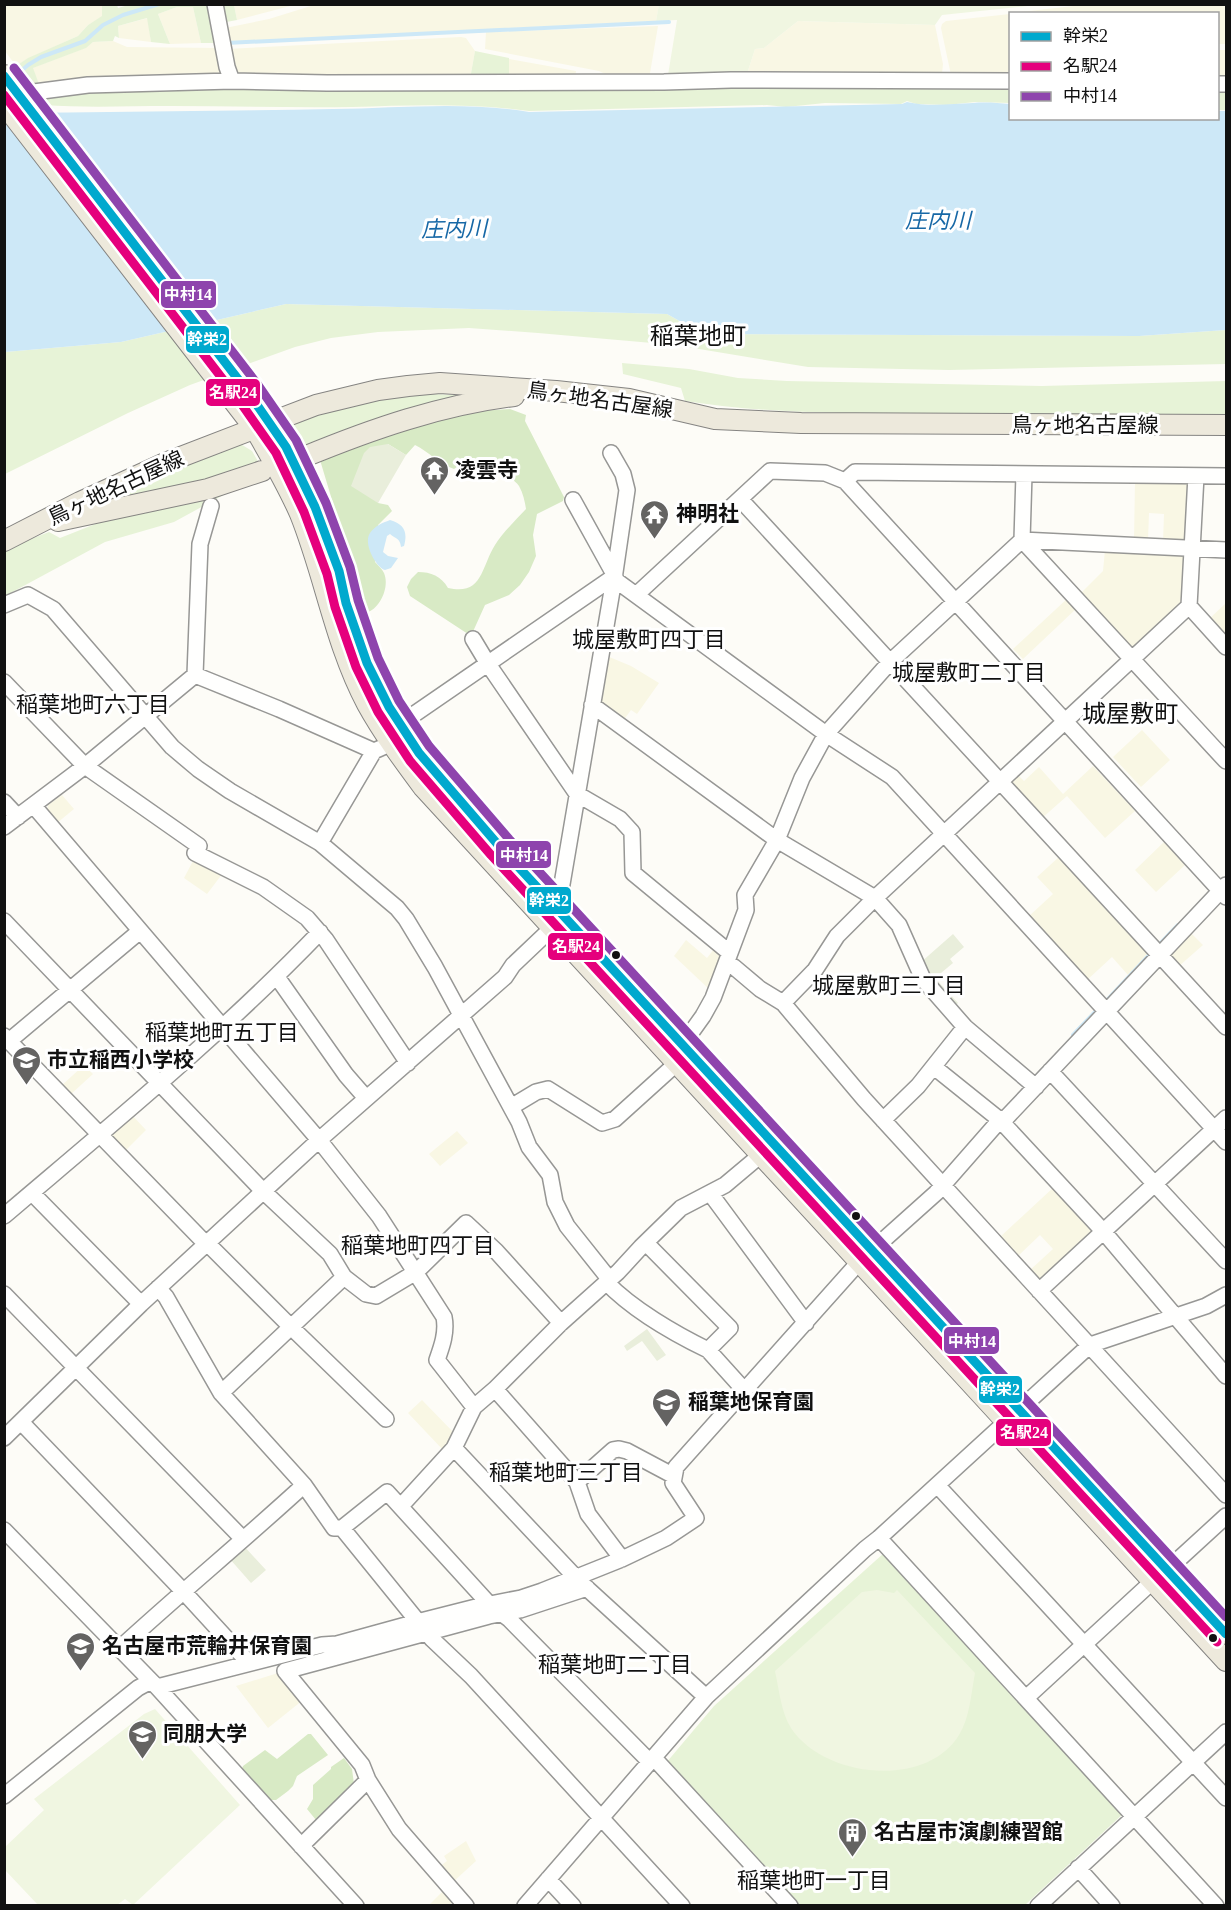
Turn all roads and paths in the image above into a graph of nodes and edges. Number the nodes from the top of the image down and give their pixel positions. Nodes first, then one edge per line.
1 (215, 4) edge
2 (4, 75) edge
3 (232, 81) junction
4 (1009, 81) edge
5 (34, 92) dead end
6 (4, 104) edge
7 (556, 391) junction
8 (241, 396) junction
9 (1227, 425) edge
10 (262, 426) junction
11 (611, 453) dead end
12 (304, 457) dead end
13 (262, 471) dead end
14 (1024, 474) junction
15 (1196, 476) junction
16 (1227, 476) edge
17 (845, 481) junction
18 (740, 499) junction
19 (573, 500) dead end
20 (211, 506) dead end
21 (8, 540) edge
22 (1022, 540) junction
23 (1192, 548) junction
24 (1227, 550) edge
25 (615, 578) junction
26 (636, 595) junction
27 (956, 601) junction
28 (4, 605) edge
29 (1189, 606) junction
30 (473, 639) dead end
31 (1227, 647) edge
32 (1133, 659) junction
33 (890, 662) junction
34 (488, 664) junction
35 (195, 675) junction
36 (4, 682) edge
37 (592, 705) junction
38 (145, 715) junction
39 (1066, 722) junction
40 (400, 724) junction
41 (826, 734) junction
42 (382, 747) junction
43 (1227, 761) edge
44 (85, 766) junction
45 (1000, 782) junction
46 (577, 794) junction
47 (4, 802) edge
48 (33, 806) junction
49 (18, 817) junction
50 (4, 827) edge
51 (944, 834) junction
52 (777, 840) junction
53 (320, 843) junction
54 (1225, 891) edge
55 (876, 898) junction
56 (558, 908) junction
57 (4, 921) edge
58 (552, 928) junction
59 (140, 930) junction
60 (321, 932) junction
61 (1160, 955) junction
62 (728, 958) junction
63 (277, 977) junction
64 (71, 990) junction
65 (783, 1003) junction
66 (1106, 1012) junction
67 (461, 1016) junction
68 (965, 1027) junction
69 (1227, 1027) edge
70 (222, 1028) junction
71 (7, 1038) edge
72 (683, 1044) junction
73 (408, 1063) junction
74 (677, 1063) junction
75 (934, 1067) junction
76 (1050, 1071) junction
77 (160, 1083) junction
78 (1036, 1087) junction
79 (366, 1098) junction
80 (511, 1107) junction
81 (1227, 1118) edge
82 (883, 1120) junction
83 (1000, 1120) junction
84 (1214, 1129) junction
85 (100, 1134) junction
86 (319, 1140) junction
87 (1227, 1142) edge
88 (762, 1154) junction
89 (943, 1184) junction
90 (1155, 1184) junction
91 (263, 1191) junction
92 (32, 1193) junction
93 (710, 1193) junction
94 (4, 1216) edge
95 (1103, 1231) junction
96 (207, 1243) junction
97 (646, 1243) junction
98 (866, 1256) junction
99 (1227, 1261) edge
100 (416, 1272) junction
101 (344, 1277) junction
102 (608, 1281) junction
103 (158, 1288) junction
104 (1039, 1291) junction
105 (4, 1294) edge
106 (1227, 1295) edge
107 (141, 1304) junction
108 (1176, 1316) junction
109 (561, 1323) junction
110 (806, 1323) junction
111 (291, 1327) junction
112 (1090, 1345) junction
113 (708, 1350) junction
114 (76, 1368) junction
115 (1227, 1376) edge
116 (495, 1389) junction
117 (745, 1390) junction
118 (221, 1393) junction
119 (474, 1407) junction
120 (1013, 1416) junction
121 (387, 1419) dead end
122 (11, 1427) edge
123 (454, 1448) junction
124 (674, 1476) junction
125 (577, 1482) junction
126 (304, 1485) junction
127 (937, 1485) junction
128 (1227, 1495) edge
129 (401, 1506) junction
130 (1227, 1516) edge
131 (342, 1528) junction
132 (4, 1530) edge
133 (879, 1538) junction
134 (243, 1539) junction
135 (622, 1559) junction
136 (1160, 1576) junction
137 (581, 1583) junction
138 (183, 1591) junction
139 (490, 1605) junction
140 (503, 1614) junction
141 (422, 1627) junction
142 (1227, 1634) edge
143 (1084, 1644) junction
144 (119, 1648) junction
145 (1227, 1661) edge
146 (249, 1663) junction
147 (154, 1684) junction
148 (706, 1697) junction
149 (1026, 1698) junction
150 (1227, 1732) edge
151 (652, 1760) junction
152 (1193, 1762) junction
153 (368, 1780) junction
154 (4, 1796) edge
155 (1227, 1798) edge
156 (1135, 1816) junction
157 (601, 1818) junction
158 (301, 1846) junction
159 (1078, 1868) junction
160 (548, 1879) junction
161 (356, 1905) edge
162 (466, 1905) edge
163 (525, 1905) edge
164 (573, 1905) edge
165 (682, 1905) edge
166 (790, 1905) edge
167 (1038, 1905) edge
168 (1113, 1905) edge
169 (1216, 1905) edge

1 - 3 street
2 - 8 main road
3 - 4 street
3 - 5 street
6 - 8 main road
7 - 9 main road, 鳥ヶ地名古屋線
7 - 10 main road, 鳥ヶ地名古屋線
7 - 12 main road
8 - 10 main road
10 - 21 main road, 鳥ヶ地名古屋線
10 - 40 main road
10 - 42 main road
11 - 25 street
13 - 21 main road
14 - 15 street
14 - 17 street
14 - 22 street
15 - 16 street
15 - 23 street
17 - 18 street
17 - 27 street
18 - 26 street
18 - 33 street
19 - 25 street
20 - 35 street
22 - 23 street
22 - 27 street
22 - 32 street
23 - 24 street
23 - 29 street
25 - 26 street
25 - 34 street
25 - 37 street
26 - 41 street
27 - 33 street
27 - 39 street
28 - 38 street
29 - 31 street
29 - 32 street
30 - 34 street
32 - 39 street
32 - 43 street
33 - 41 street
33 - 45 street
34 - 40 street
34 - 46 street
35 - 38 street
35 - 42 street
36 - 44 street
37 - 46 street
37 - 52 street
38 - 44 street
38 - 53 street
39 - 45 street
39 - 54 street
40 - 56 main road
41 - 51 street
41 - 52 street
42 - 53 street
42 - 58 main road
44 - 48 street
44 - 60 street
45 - 51 street
45 - 61 street
46 - 56 street
46 - 62 street
47 - 49 street
48 - 49 street
48 - 59 street
49 - 50 street
51 - 55 street
51 - 66 street
52 - 55 street
52 - 62 street
53 - 67 street
54 - 61 street
55 - 65 street
55 - 68 street
56 - 58 street
56 - 72 main road
57 - 64 street
58 - 67 street
58 - 74 main road
59 - 64 street
59 - 70 street
60 - 63 street
60 - 73 street
61 - 66 street
61 - 69 street
62 - 65 street
62 - 72 street
63 - 70 street
63 - 79 street
64 - 71 street
64 - 77 street
65 - 82 street
66 - 76 street
66 - 84 street
67 - 73 street
67 - 80 street
68 - 75 street
68 - 78 street
70 - 77 street
70 - 86 street
71 - 85 street
72 - 98 main road
73 - 79 street
74 - 80 street
74 - 88 main road
75 - 82 street
75 - 83 street
76 - 78 street
76 - 90 street
77 - 85 street
77 - 91 street
78 - 83 street
79 - 86 street
80 - 102 street
81 - 84 street
82 - 89 street
83 - 89 street
83 - 95 street
84 - 87 street
84 - 90 street
85 - 92 street
85 - 96 street
86 - 91 street
86 - 100 street
88 - 93 street
88 - 98 main road
89 - 98 street
89 - 104 street
90 - 95 street
90 - 99 street
91 - 96 street
91 - 101 street
92 - 94 street
92 - 107 street
93 - 97 street
93 - 110 street
95 - 104 street
95 - 108 street
96 - 103 street
96 - 111 street
97 - 102 street
97 - 113 street
98 - 110 street
98 - 120 main road
100 - 101 street
100 - 109 street
100 - 119 street
101 - 111 street
102 - 109 street
102 - 113 street
103 - 107 street
103 - 118 street
104 - 112 street
105 - 114 street
106 - 108 street
107 - 114 street
108 - 112 street
108 - 115 street
109 - 116 street
110 - 117 street
111 - 118 street
111 - 121 street
112 - 120 street
112 - 128 street
113 - 117 street
114 - 122 street
114 - 134 street
116 - 119 street
116 - 125 street
117 - 124 street
118 - 126 street
119 - 123 street
120 - 127 street
120 - 136 main road
122 - 138 street
123 - 129 street
123 - 137 street
124 - 125 street
124 - 135 street
125 - 135 street
126 - 131 street
126 - 134 street
127 - 133 street
127 - 143 street
129 - 131 street
129 - 139 street
130 - 136 street
131 - 141 street
132 - 144 street
133 - 148 street
133 - 149 street
134 - 138 street
135 - 137 street
136 - 142 main road
136 - 143 street
136 - 145 main road
137 - 139 street
137 - 140 street
137 - 148 street
138 - 144 street
138 - 146 street
139 - 140 street
139 - 141 street
140 - 141 street
140 - 151 street
141 - 146 street
141 - 153 street
141 - 157 street
143 - 149 street
143 - 152 street
144 - 147 street
146 - 147 street
147 - 154 street
147 - 158 street
148 - 151 street
149 - 156 street
150 - 152 street
151 - 157 street
151 - 166 street
152 - 155 street
152 - 156 street
153 - 158 street
153 - 162 street
156 - 159 street
156 - 169 street
157 - 160 street
157 - 165 street
158 - 161 street
159 - 167 street
159 - 168 street
160 - 163 street
160 - 164 street

